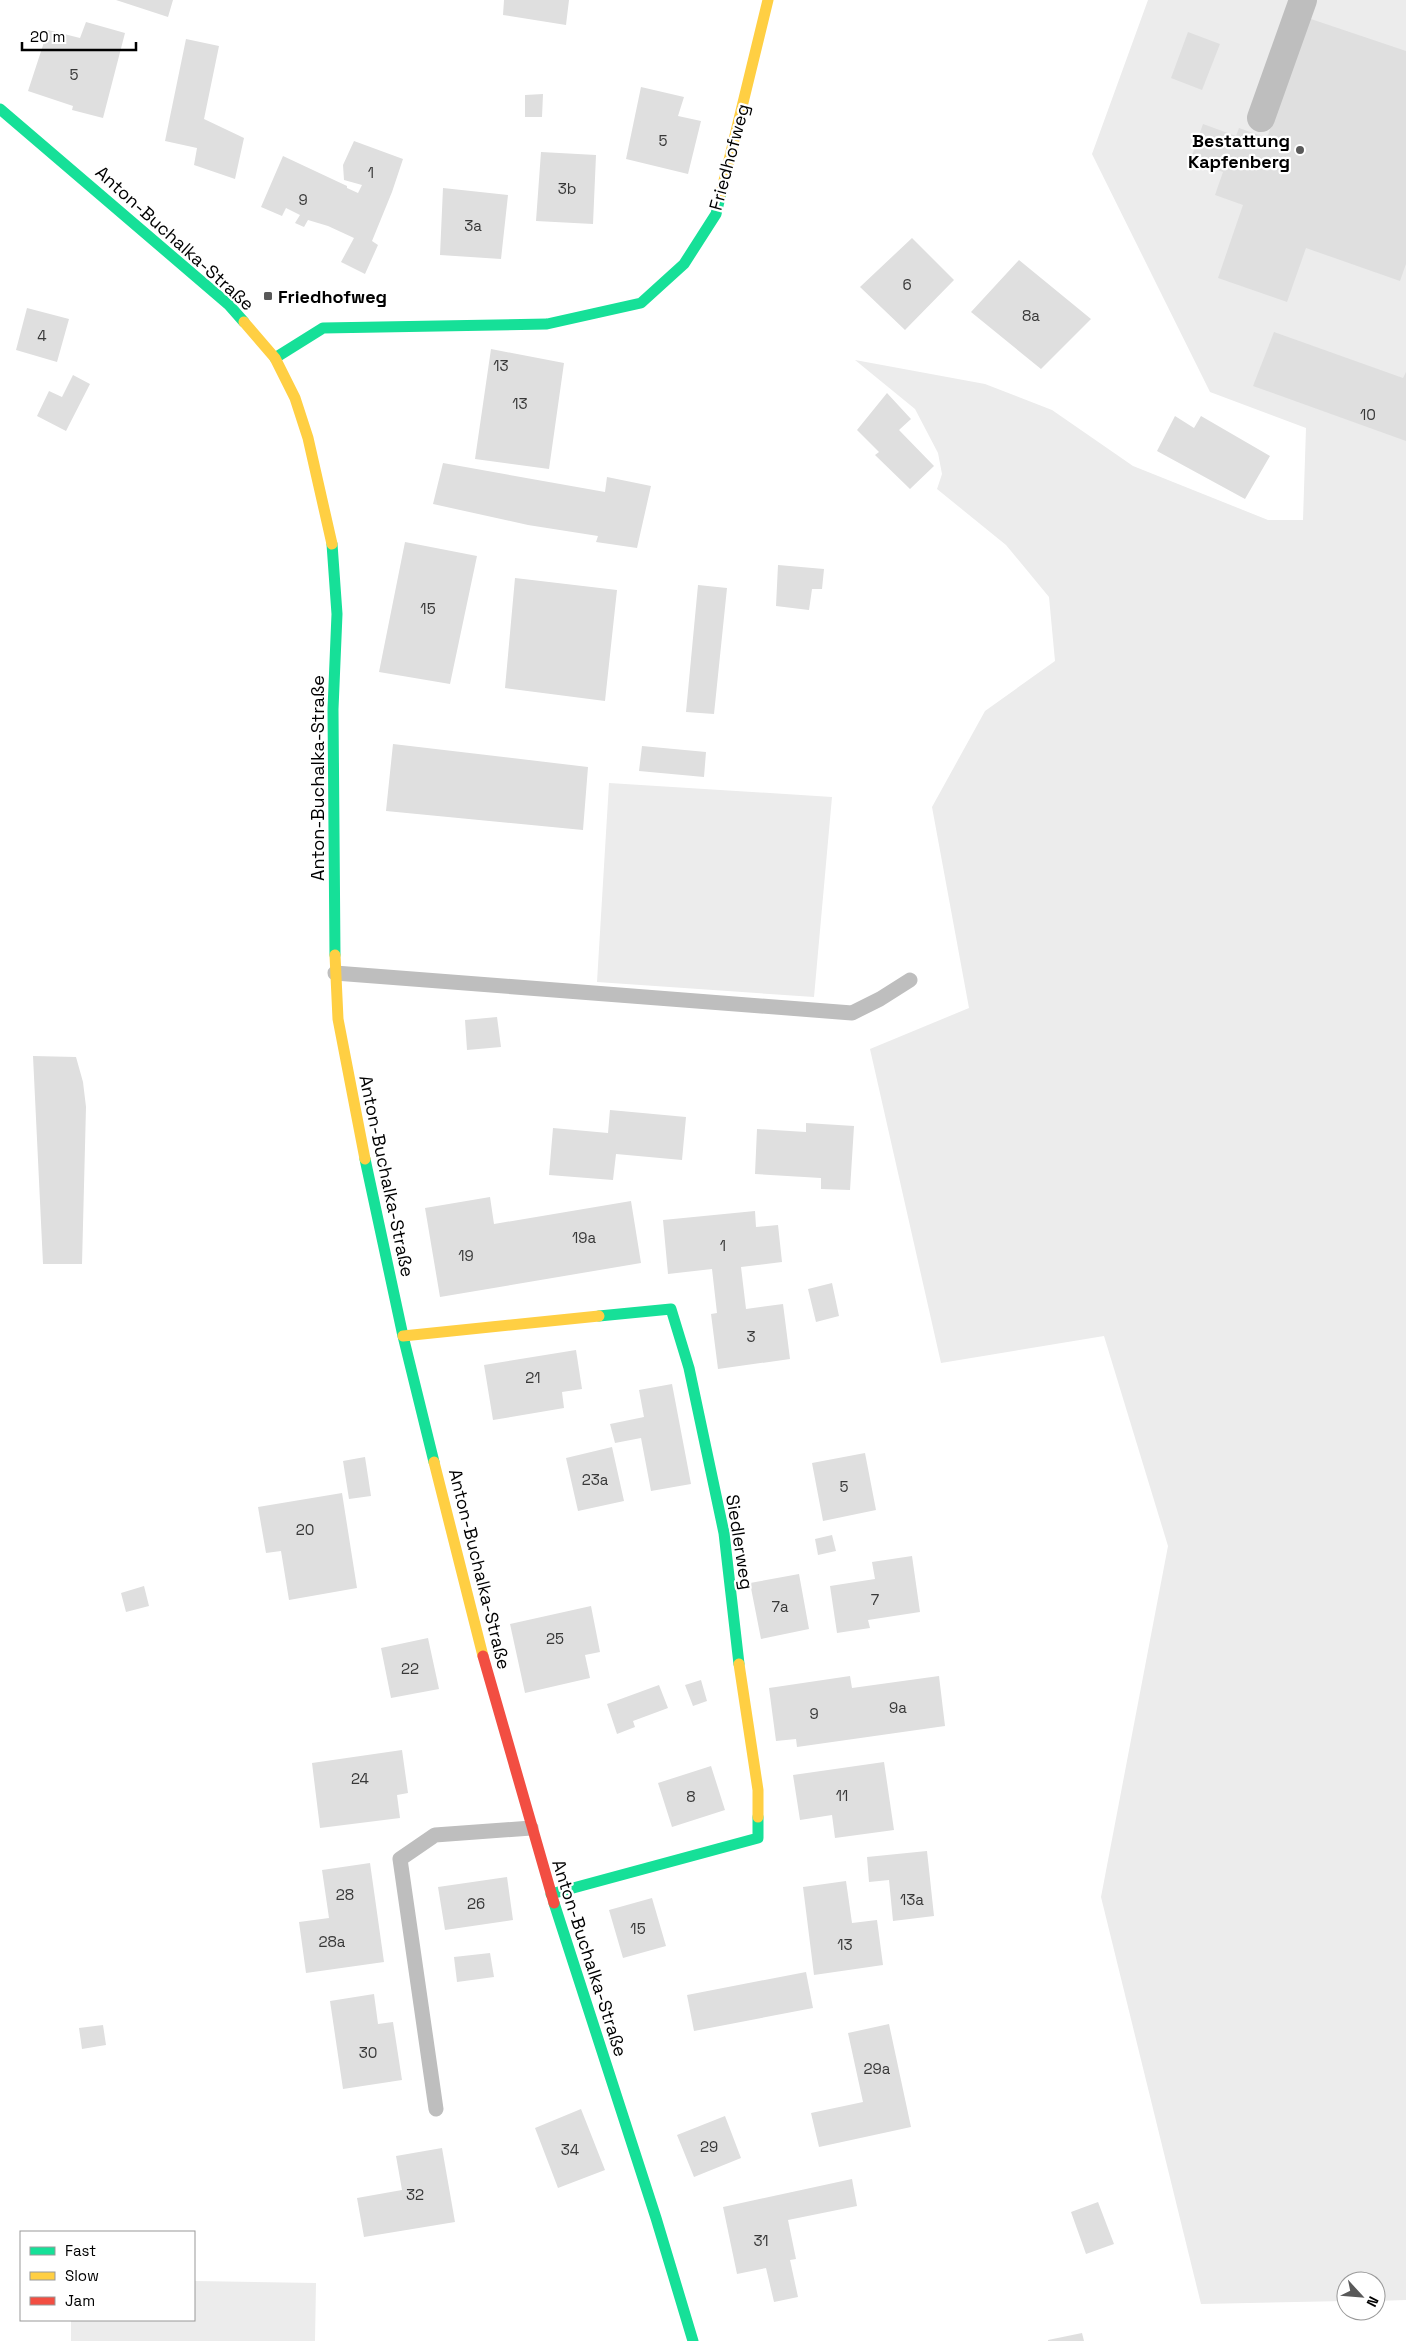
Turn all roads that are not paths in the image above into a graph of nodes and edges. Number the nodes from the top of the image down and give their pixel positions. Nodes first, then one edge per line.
1 (768, 0) edge
2 (1303, 0) edge
3 (0, 109) edge
4 (1261, 118) dead end
5 (275, 358) junction
6 (335, 973) junction
7 (910, 980) dead end
8 (403, 1336) junction
9 (531, 1828) junction
10 (550, 1894) junction
11 (436, 2109) dead end
12 (694, 2341) edge

1 - 5 street, Friedhofweg
2 - 4 street
3 - 5 street, Anton-Buchalka-Straße
5 - 6 street, Anton-Buchalka-Straße
6 - 7 lane
6 - 8 street, Anton-Buchalka-Straße
8 - 9 street, Anton-Buchalka-Straße
8 - 10 street, Siedlerweg
9 - 10 street, Anton-Buchalka-Straße
9 - 11 lane
10 - 12 street, Anton-Buchalka-Straße

